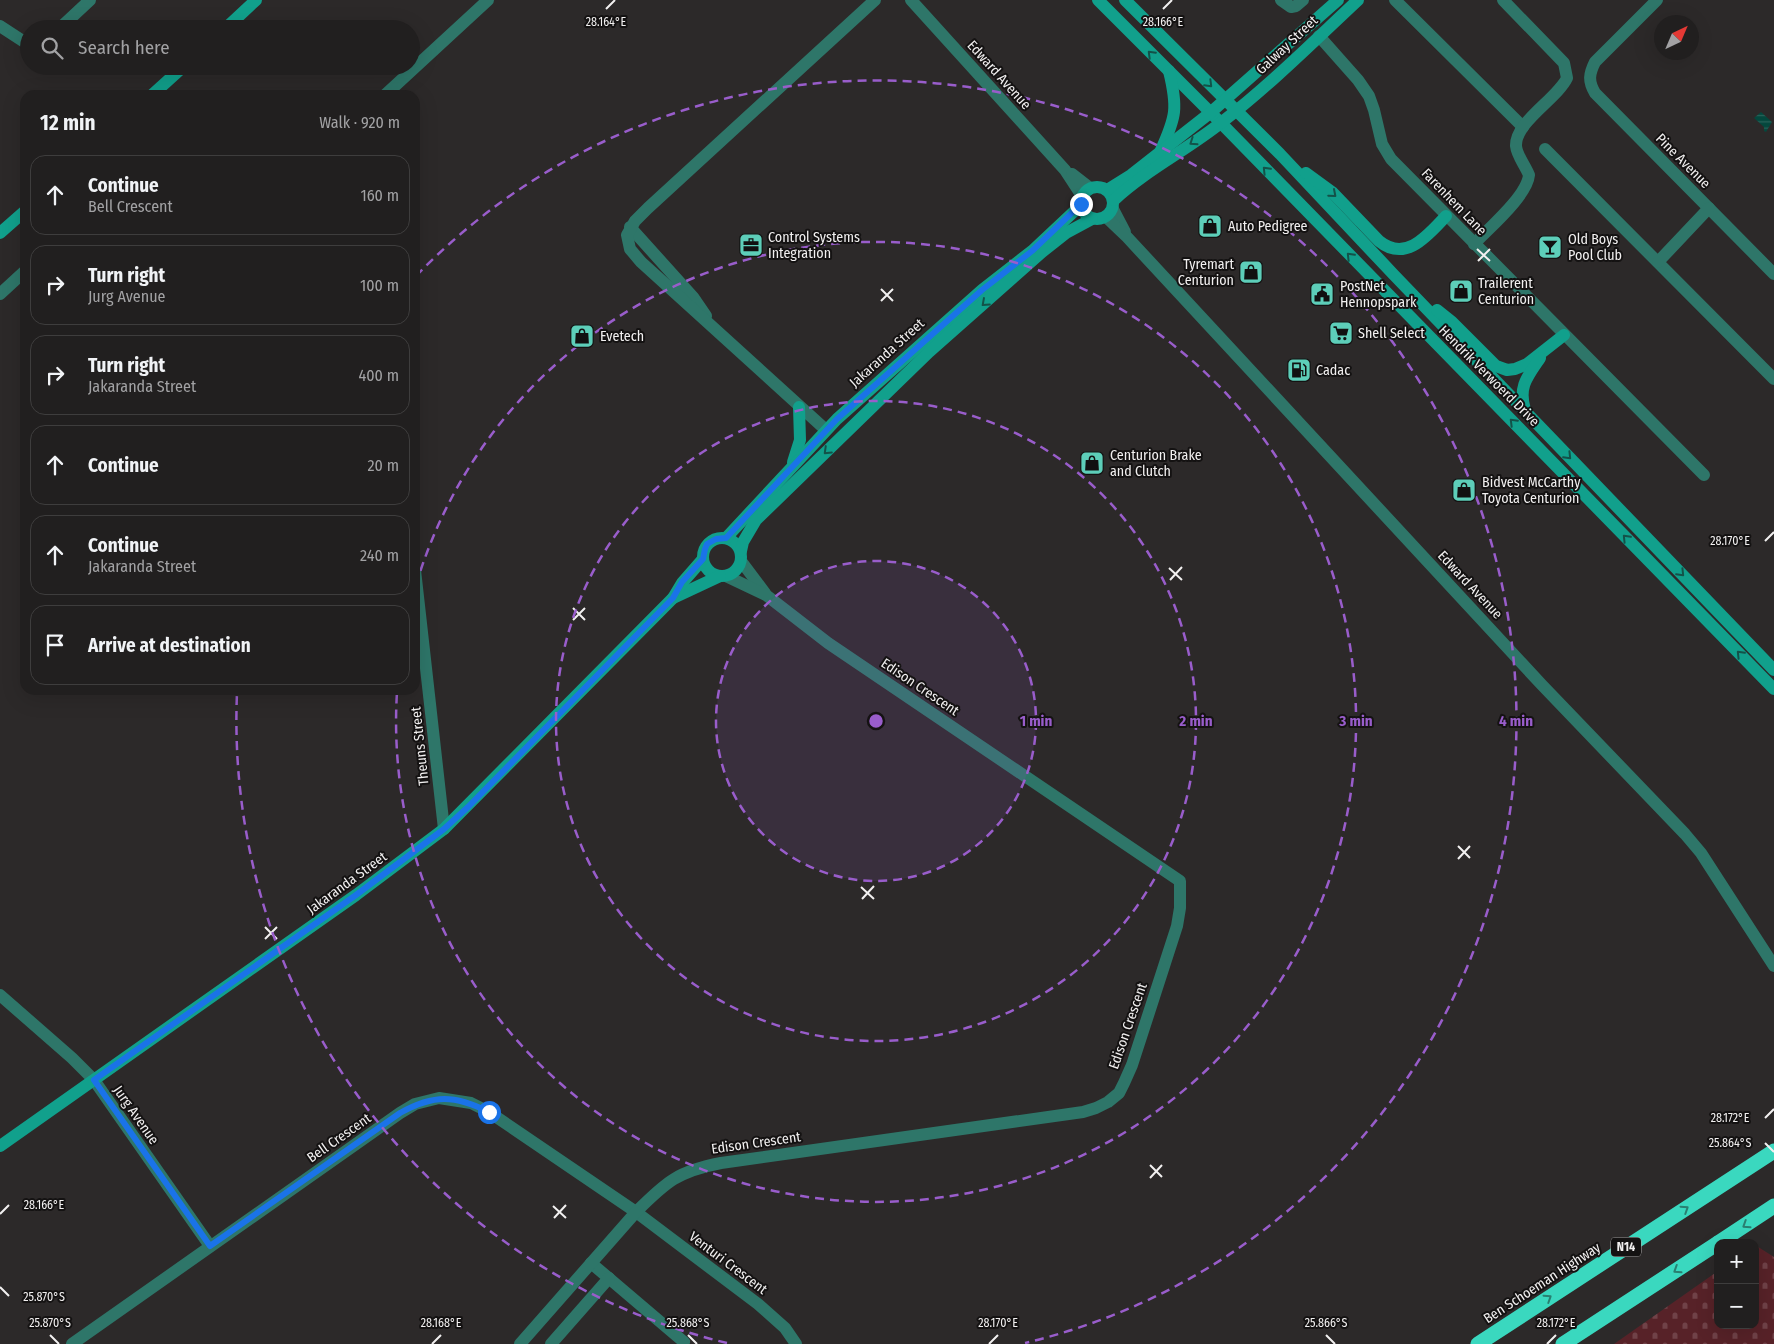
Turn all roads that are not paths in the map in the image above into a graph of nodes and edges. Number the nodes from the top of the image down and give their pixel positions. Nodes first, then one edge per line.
1 (256, 0) edge
2 (488, 0) edge
3 (875, 0) edge
4 (911, 0) edge
5 (1098, 0) edge
6 (1125, 0) edge
7 (1281, 0) edge
8 (1303, 0) edge
9 (1339, 0) edge
10 (1358, 0) edge
11 (1395, 0) edge
12 (1502, 0) edge
13 (1657, 0) edge
14 (81, 3) edge
15 (67, 20) edge
16 (235, 20) edge
17 (0, 26) edge
18 (1319, 36) junction
19 (20, 40) edge
20 (1268, 62) junction
21 (420, 63) edge
22 (1169, 71) junction
23 (174, 75) edge
24 (407, 75) edge
25 (158, 90) edge
26 (390, 90) edge
27 (1226, 100) junction
28 (1236, 111) junction
29 (1210, 113) junction
30 (1221, 123) junction
31 (1524, 127) junction
32 (1545, 149) dead end
33 (1160, 153) junction
34 (1280, 154) junction
35 (1084, 196) junction
36 (1110, 204) junction
37 (1709, 208) junction
38 (20, 215) edge
39 (1446, 216) junction
40 (1092, 219) junction
41 (0, 233) edge
42 (1474, 244) junction
43 (1658, 262) junction
44 (1774, 274) edge
45 (1394, 275) junction
46 (20, 276) edge
47 (0, 294) edge
48 (1564, 335) junction
49 (1546, 350) junction
50 (912, 367) junction
51 (1774, 379) edge
52 (799, 407) junction
53 (1525, 411) junction
54 (826, 430) junction
55 (792, 467) junction
56 (1704, 475) dead end
57 (726, 538) junction
58 (741, 556) junction
59 (703, 559) junction
60 (723, 576) junction
61 (766, 595) junction
62 (673, 598) junction
63 (420, 615) edge
64 (1774, 670) edge
65 (1774, 689) edge
66 (444, 829) junction
67 (1774, 966) edge
68 (0, 995) edge
69 (94, 1080) junction
70 (0, 1146) edge
71 (1774, 1151) edge
72 (1774, 1206) edge
73 (636, 1212) junction
74 (1724, 1239) edge
75 (210, 1246) junction
76 (1714, 1246) edge
77 (591, 1263) junction
78 (609, 1278) junction
79 (72, 1344) edge
80 (520, 1344) edge
81 (551, 1344) edge
82 (683, 1344) edge
83 (796, 1344) edge
84 (1478, 1344) edge
85 (1563, 1344) edge

1 - 16 street
2 - 21 street
3 - 52 street
4 - 35 street, Edward Avenue
22 -> 5 street, Hendrik Verwoerd Drive
6 -> 27 street, Hendrik Verwoerd Drive
7 - 8 street
9 - 18 street
9 - 20 street, Galway Street
10 - 18 street, Galway Street
11 - 31 street
12 - 31 street
13 - 37 street, Pine Avenue
14 - 15 street
17 - 19 street
18 - 20 street
18 - 28 street, Galway Street
18 - 39 street, Farenhem Lane
20 - 27 street, Galway Street
22 - 29 street, Hendrik Verwoerd Drive
22 - 33 street
23 - 25 street
24 - 26 street
27 - 28 street, Hendrik Verwoerd Drive
27 - 29 street, Galway Street
28 - 30 street, Galway Street
28 - 34 street, Hendrik Verwoerd Drive
29 - 30 street, Hendrik Verwoerd Drive
29 - 33 street
30 -> 36 street
65 -> 30 street, Hendrik Verwoerd Drive
31 - 42 street
32 - 43 street
33 - 36 street
34 -> 39 street
34 - 45 street, Hendrik Verwoerd Drive
35 - 36 street
35 - 40 street
35 - 54 street, Jakaranda Street
36 - 40 street
36 - 67 street, Edward Avenue
37 - 43 street
37 - 44 street, Pine Avenue
38 - 41 street
39 - 42 street, Farenhem Lane
40 -> 50 street, Jakaranda Street
42 - 48 street, Farenhem Lane
43 - 51 street
45 - 49 street
45 - 53 street, Hendrik Verwoerd Drive
46 - 47 street
48 - 49 street
48 - 56 street, Farenhem Lane
49 - 53 street
50 - 54 street
50 -> 58 street, Jakaranda Street
52 - 54 street
52 - 55 street
53 -> 64 street, Hendrik Verwoerd Drive
54 - 55 street, Jakaranda Street
55 - 57 street, Jakaranda Street
57 - 58 street
57 - 59 street
58 - 60 street
58 - 61 street, Edison Crescent
59 - 60 street
59 - 62 street, Jakaranda Street
60 - 61 street, Edison Crescent
60 - 62 street, Jakaranda Street
61 - 73 street, Edison Crescent
62 - 66 street, Jakaranda Street
63 - 66 street, Theuns Street
66 - 69 street, Jakaranda Street
68 - 69 street, Jurg Avenue
69 - 70 street, Jakaranda Street
69 - 75 street, Jurg Avenue
84 -> 71 highway, Ben Schoeman Highway / N14
72 -> 74 highway
73 - 75 street, Bell Crescent
73 - 77 street, Edison Crescent
73 - 83 street, Venturi Crescent
75 - 79 street, Bell Crescent
76 -> 85 highway
77 - 78 street
77 - 80 street, Edison Crescent
78 - 81 street
78 - 82 street

